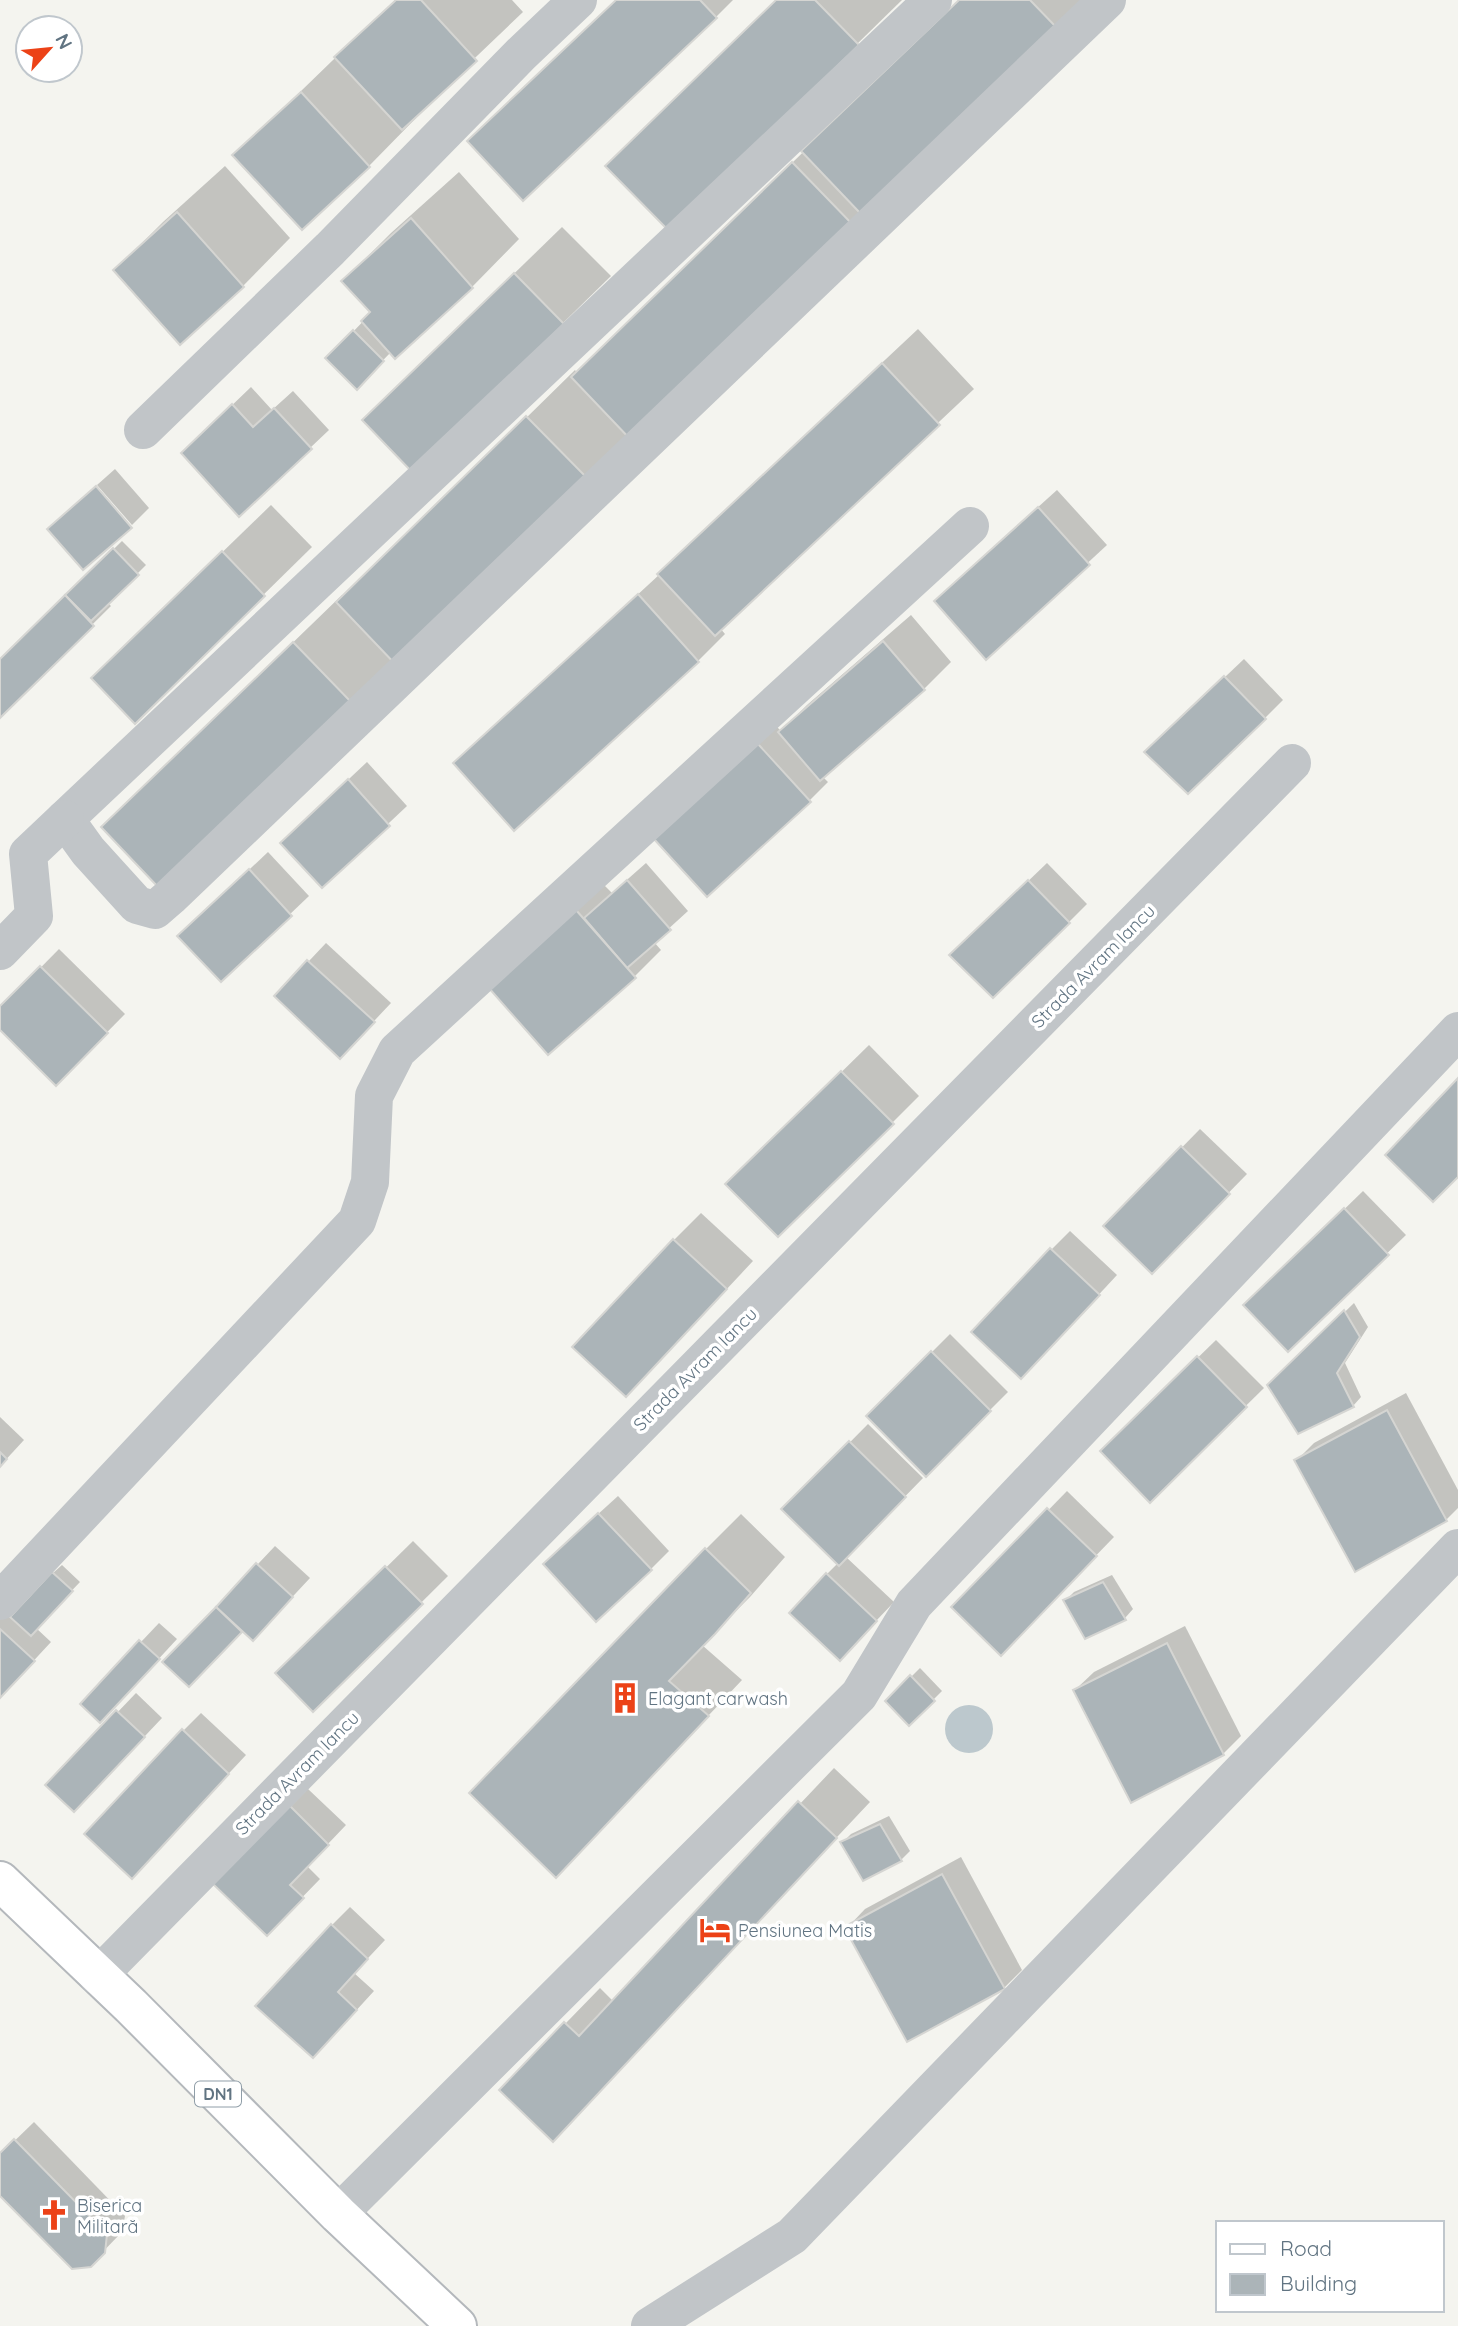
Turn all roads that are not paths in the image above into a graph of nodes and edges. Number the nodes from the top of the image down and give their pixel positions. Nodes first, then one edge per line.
1 (578, 0) edge
2 (933, 0) edge
3 (1107, 0) edge
4 (143, 430) dead end
5 (970, 526) dead end
6 (1292, 763) dead end
7 (65, 819) junction
8 (0, 951) edge
9 (1458, 1031) edge
10 (1458, 1548) edge
11 (0, 1601) edge
12 (0, 1881) edge
13 (98, 1976) junction
14 (338, 2214) junction
15 (457, 2326) edge
16 (650, 2326) edge

1 - 4 lane
2 - 7 lane
3 - 7 lane
5 - 11 lane
6 - 13 lane, Strada Avram Iancu
7 - 8 lane
9 - 14 lane
10 - 16 lane
12 - 13 main road, DN1
13 - 14 main road, DN1
14 - 15 main road, DN1

